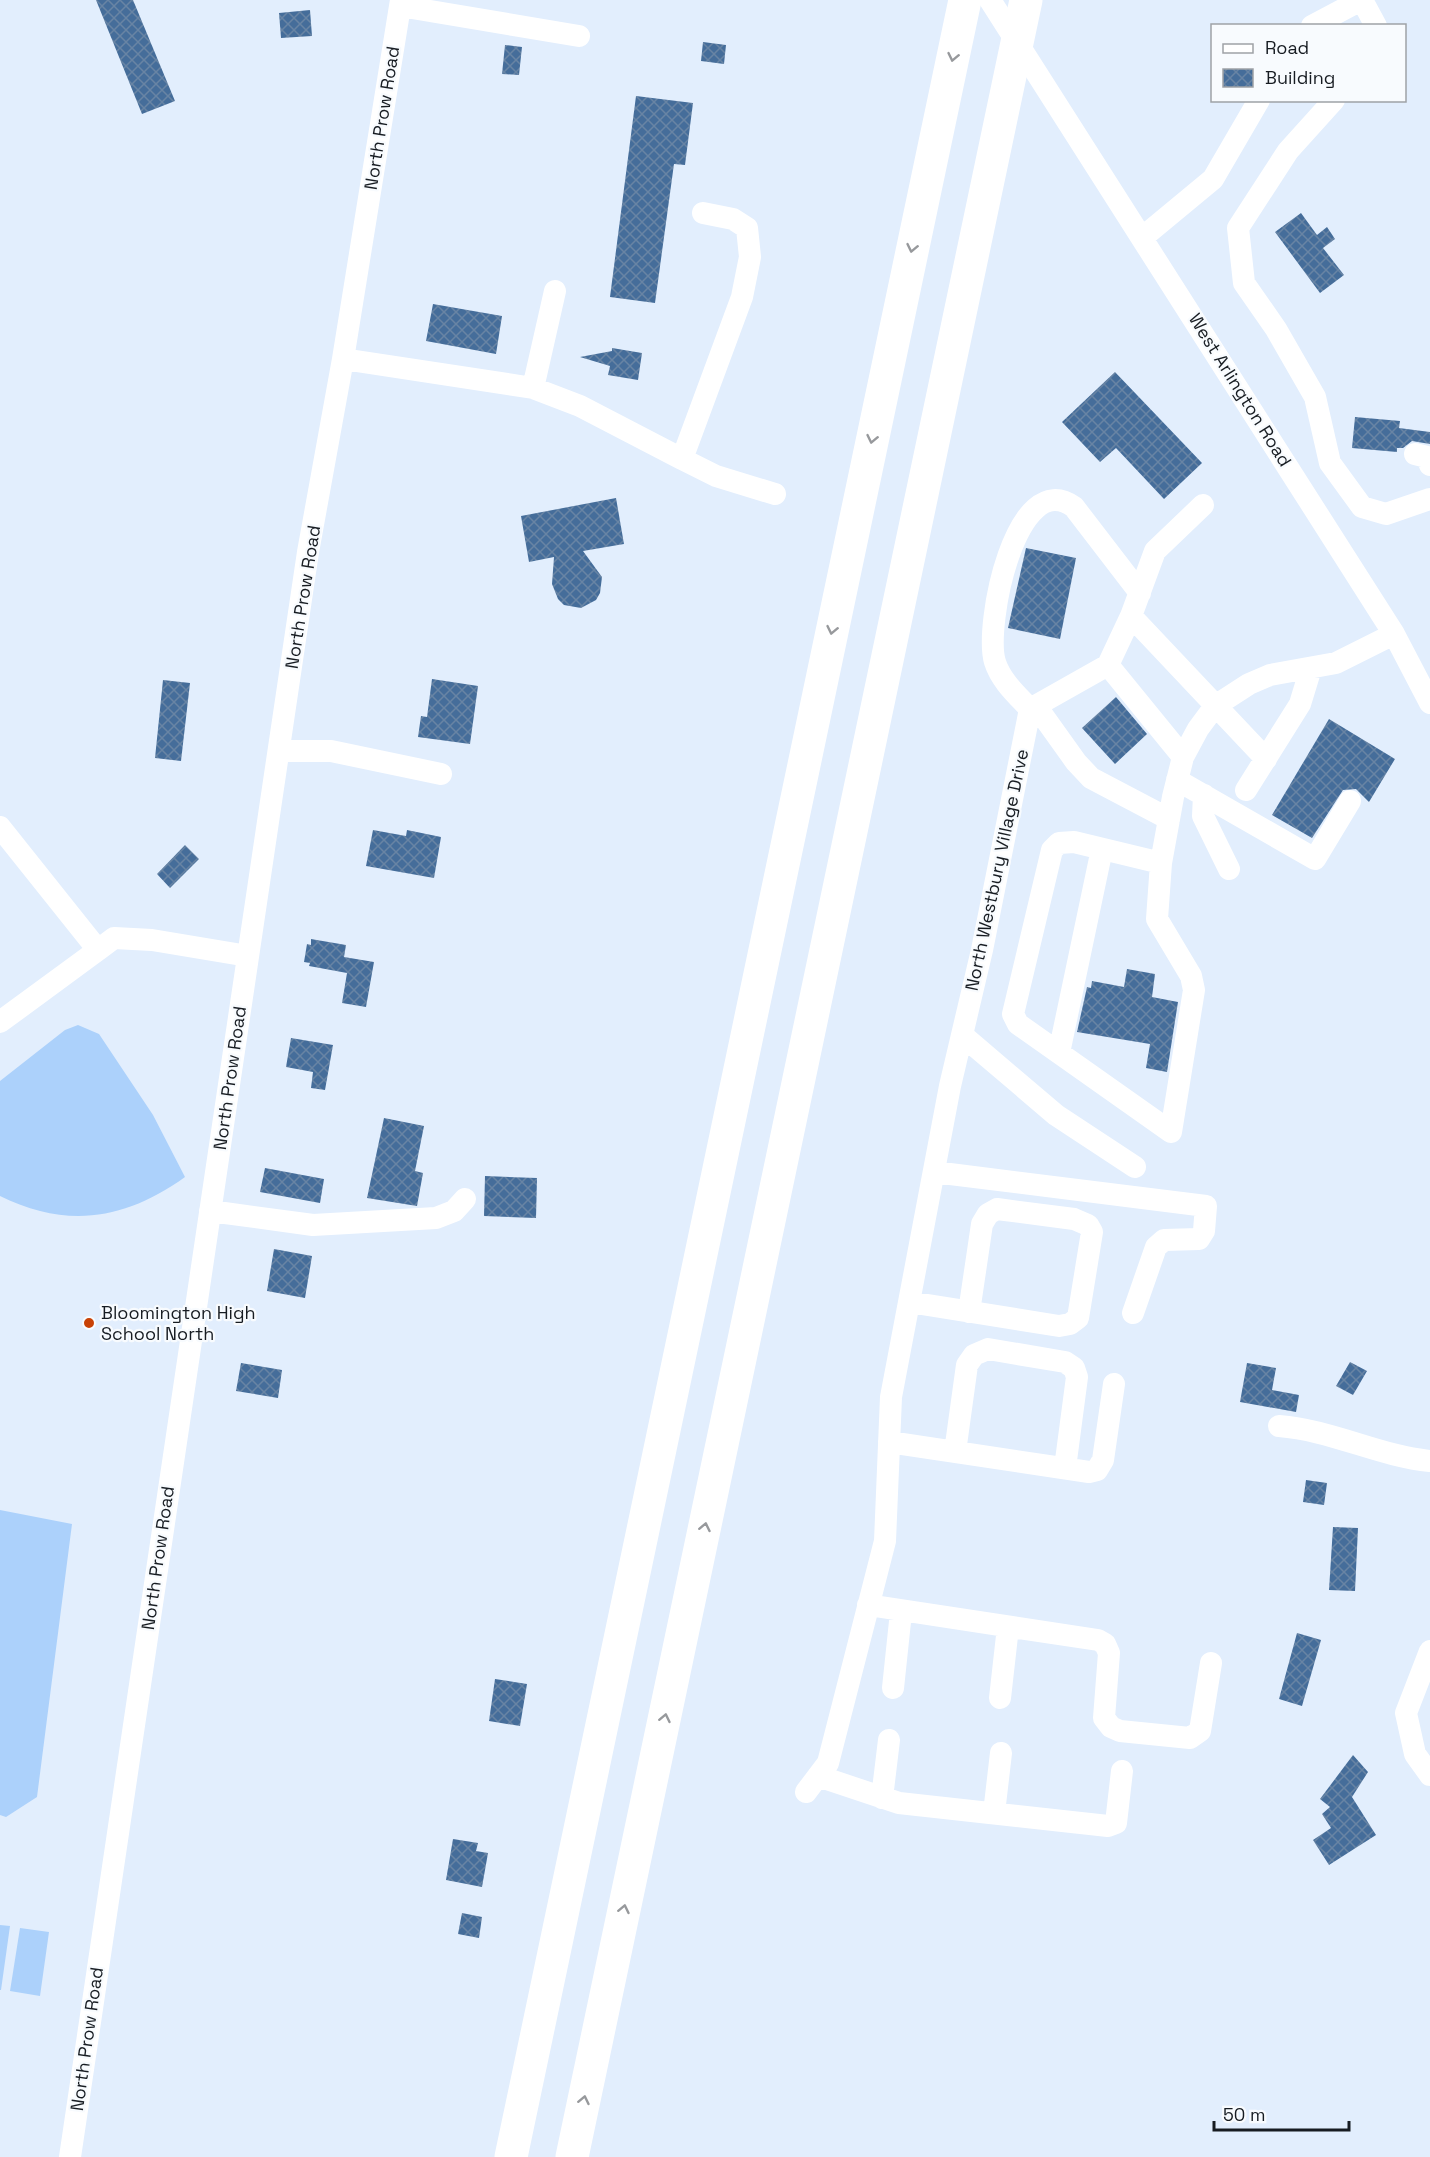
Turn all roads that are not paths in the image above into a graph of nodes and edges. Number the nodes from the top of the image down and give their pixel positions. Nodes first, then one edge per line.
1 (965, 0) edge
2 (990, 0) edge
3 (1026, 0) edge
4 (1361, 0) edge
5 (401, 3) edge
6 (1316, 24) edge
7 (1375, 24) edge
8 (579, 36) dead end
9 (1258, 102) edge
10 (1332, 102) edge
11 (703, 213) dead end
12 (1143, 237) junction
13 (555, 291) dead end
14 (343, 359) junction
15 (533, 388) junction
16 (682, 459) junction
17 (775, 494) dead end
18 (1430, 499) edge
19 (1203, 505) dead end
20 (1140, 593) junction
21 (1131, 616) junction
22 (1394, 634) junction
23 (1108, 665) junction
24 (1311, 668) junction
25 (1430, 702) edge
26 (1215, 706) junction
27 (1033, 708) junction
28 (279, 752) junction
29 (1184, 757) junction
30 (1266, 759) junction
31 (441, 774) dead end
32 (1177, 780) junction
33 (1246, 790) dead end
34 (1204, 795) junction
35 (1350, 801) dead end
36 (1169, 819) junction
37 (0, 826) edge
38 (1102, 849) junction
39 (1161, 863) junction
40 (1229, 869) dead end
41 (98, 950) junction
42 (248, 956) junction
43 (0, 1022) edge
44 (962, 1035) junction
45 (1059, 1053) junction
46 (1135, 1167) dead end
47 (934, 1172) junction
48 (1045, 1186) junction
49 (465, 1199) dead end
50 (210, 1211) junction
51 (1042, 1215) junction
52 (909, 1302) junction
53 (969, 1312) junction
54 (1133, 1313) dead end
55 (1113, 1384) dead end
56 (1279, 1425) dead end
57 (889, 1442) junction
58 (955, 1452) junction
59 (1430, 1461) edge
60 (1065, 1468) junction
61 (868, 1605) junction
62 (901, 1612) junction
63 (1008, 1627) junction
64 (1430, 1651) edge
65 (1211, 1663) dead end
66 (892, 1688) dead end
67 (999, 1698) dead end
68 (889, 1740) dead end
69 (1001, 1753) dead end
70 (1122, 1771) dead end
71 (1430, 1775) edge
72 (882, 1798) junction
73 (994, 1813) junction
74 (70, 2157) edge
75 (511, 2157) edge
76 (572, 2157) edge

1 -> 75 highway
2 - 12 street, West Arlington Road
76 -> 3 highway
4 - 6 street
4 - 7 street
5 - 8 street
5 - 14 street, North Prow Road
9 - 12 street
10 - 18 street
11 - 16 street
12 - 22 street, West Arlington Road
13 - 15 street
14 - 15 street
14 - 28 street, North Prow Road
15 - 16 street
16 - 17 street
19 - 20 street
20 - 21 street
20 - 27 street
21 - 23 street
21 - 26 street
22 - 24 street
22 - 25 street, West Arlington Road
23 - 27 street
23 - 29 street
24 - 26 street
24 - 30 street
26 - 29 street
26 - 30 street
27 - 36 street
27 - 44 street, North Westbury Village Drive
28 - 31 street
28 - 42 street, North Prow Road
29 - 32 street
30 - 33 street
32 - 34 street
32 - 36 street
34 - 35 street
34 - 40 street
36 - 39 street
37 - 41 street
38 - 39 street
38 - 45 street
38 - 45 street
39 - 45 street
41 - 42 street
41 - 43 street
42 - 50 street, North Prow Road
44 - 46 street
44 - 47 street, North Westbury Village Drive
47 - 48 street
47 - 52 street, North Westbury Village Drive
48 - 51 street
48 - 54 street
49 - 50 street
50 - 74 street, North Prow Road
51 - 53 street
51 - 53 street
52 - 53 street
52 - 57 street, North Westbury Village Drive
55 - 60 street
56 - 59 street
57 - 58 street
57 - 61 street, North Westbury Village Drive
58 - 60 street
58 - 60 street
61 - 62 street
61 - 72 street, North Westbury Village Drive
62 - 63 street
62 - 66 street
63 - 65 street
63 - 67 street
64 - 71 street
68 - 72 street
69 - 73 street
70 - 73 street
72 - 73 street

